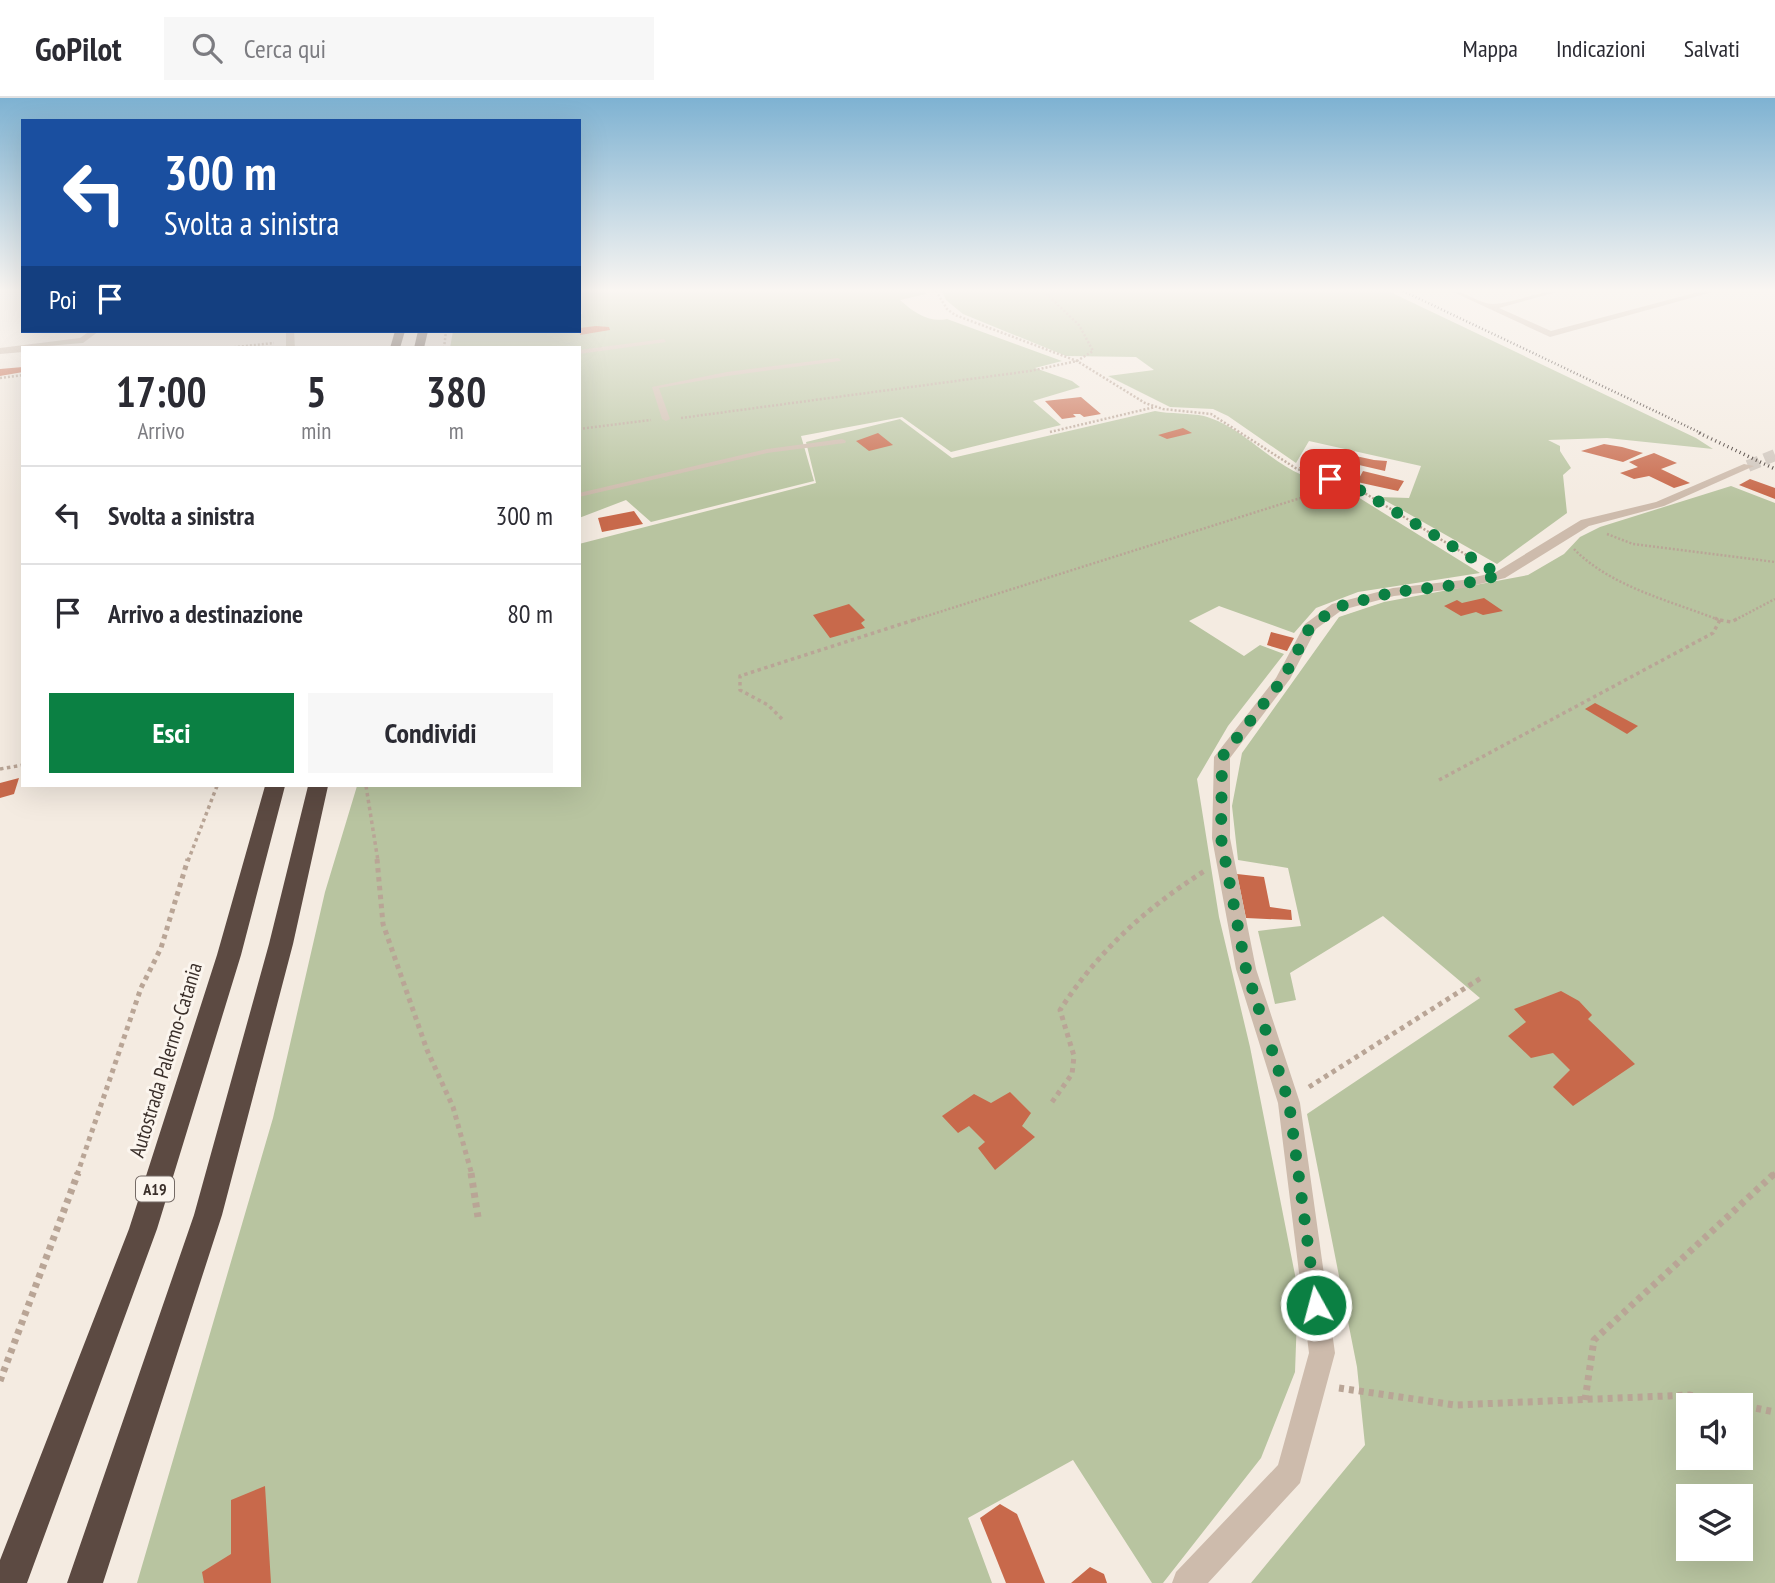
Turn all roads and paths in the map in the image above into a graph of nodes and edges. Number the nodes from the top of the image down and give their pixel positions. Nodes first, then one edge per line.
1 (836, 360) edge
2 (1073, 360) edge
3 (1079, 360) edge
4 (1077, 362) junction
5 (21, 375) edge
6 (0, 378) edge
7 (1156, 407) junction
8 (666, 419) junction
9 (581, 429) edge
10 (1050, 432) dead end
11 (842, 441) dead end
12 (1748, 466) tunnel mouth
13 (1348, 483) junction
14 (581, 495) edge
15 (1585, 523) junction
16 (1558, 539) junction
17 (1775, 562) edge
18 (1500, 575) junction
19 (1775, 599) edge
20 (1720, 620) junction
21 (782, 719) dead end
22 (21, 765) edge
23 (0, 769) edge
24 (1439, 780) dead end
25 (217, 787) edge
26 (275, 787) edge
27 (318, 787) edge
28 (366, 787) edge
29 (1225, 859) junction
30 (1481, 978) dead end
31 (1052, 1101) dead end
32 (1289, 1103) junction
33 (1775, 1172) edge
34 (478, 1217) dead end
35 (0, 1381) edge
36 (1313, 1386) junction
37 (1585, 1400) junction
38 (1775, 1412) edge
39 (9, 1583) edge
40 (85, 1583) edge
41 (1187, 1583) edge

1 - 8 lane
2 - 4 path
3 - 4 path
4 - 7 path
4 - 8 path
5 - 6 path
7 - 10 path
7 - 13 path
8 - 9 path
11 - 14 lane
12 - 15 street
13 - 18 path
13 - 21 path
15 - 16 street
15 - 17 path
16 - 18 street
16 - 20 path
18 - 29 street
19 - 20 path
20 - 24 path
22 - 23 path
25 - 35 path
26 - 39 highway, Autostrada Palermo-Catania / A19
27 - 40 highway
28 - 34 path
29 - 31 path
29 - 32 street
30 - 32 path
32 - 36 street
33 - 37 path
36 - 37 path
36 - 41 street
37 - 38 path

